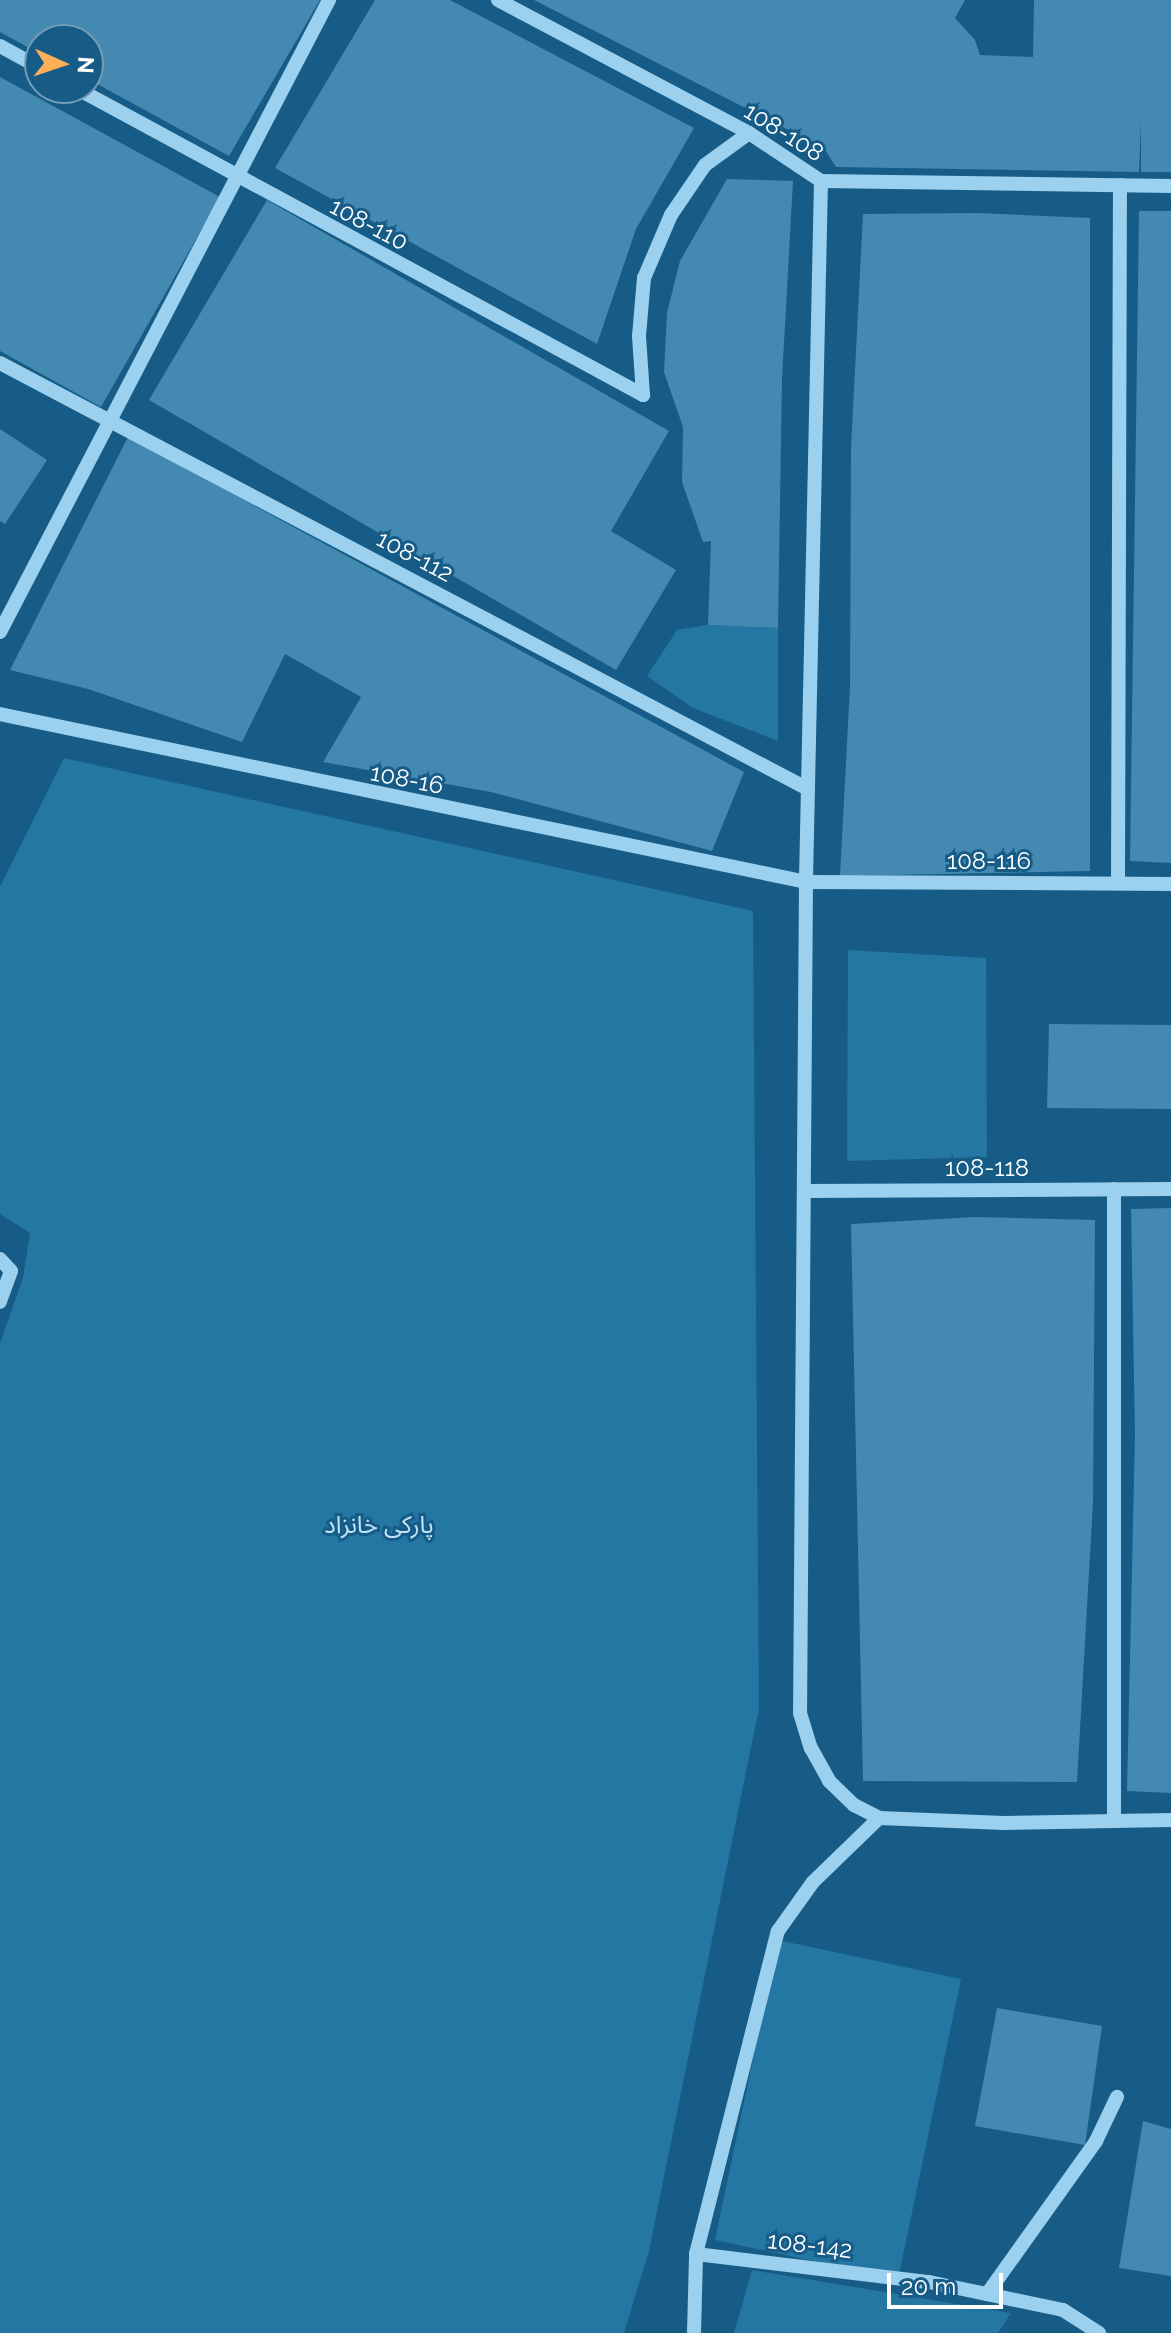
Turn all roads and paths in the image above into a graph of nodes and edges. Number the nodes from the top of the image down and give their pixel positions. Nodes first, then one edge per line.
1 (329, 0) edge
2 (498, 0) edge
3 (0, 46) edge
4 (24, 59) edge
5 (104, 104) edge
6 (749, 133) junction
7 (237, 178) junction
8 (821, 181) junction
9 (1120, 185) junction
10 (1171, 186) edge
11 (0, 363) edge
12 (111, 420) junction
13 (0, 632) edge
14 (0, 714) edge
15 (808, 789) junction
16 (806, 882) junction
17 (1118, 883) junction
18 (1171, 884) edge
19 (1114, 1189) junction
20 (1171, 1189) edge
21 (804, 1191) junction
22 (0, 1259) edge
23 (0, 1302) edge
24 (879, 1818) junction
25 (1114, 1820) junction
26 (1171, 1820) edge
27 (1117, 2097) dead end
28 (696, 2254) junction
29 (987, 2294) junction
30 (694, 2333) edge
31 (1099, 2333) edge

1 - 7 street
2 - 6 street, 108-108
3 - 4 street
5 - 7 street, 108-110
6 - 7 street, 108-110
6 - 8 street, 108-108
7 - 12 street
8 - 9 street, 108-108
8 - 15 street
9 - 10 street, 108-108
9 - 17 street
11 - 12 street, 108-112
12 - 13 street
12 - 15 street, 108-112
14 - 16 street, 108-16
15 - 16 street
16 - 17 street, 108-116
16 - 21 street
17 - 18 street, 108-116
19 - 20 street, 108-118
19 - 21 street, 108-118
19 - 25 street
21 - 24 street
22 - 23 street
24 - 25 street
24 - 28 street
25 - 26 street
27 - 29 street
28 - 29 street, 108-142
28 - 30 street
29 - 31 street, 108-142

